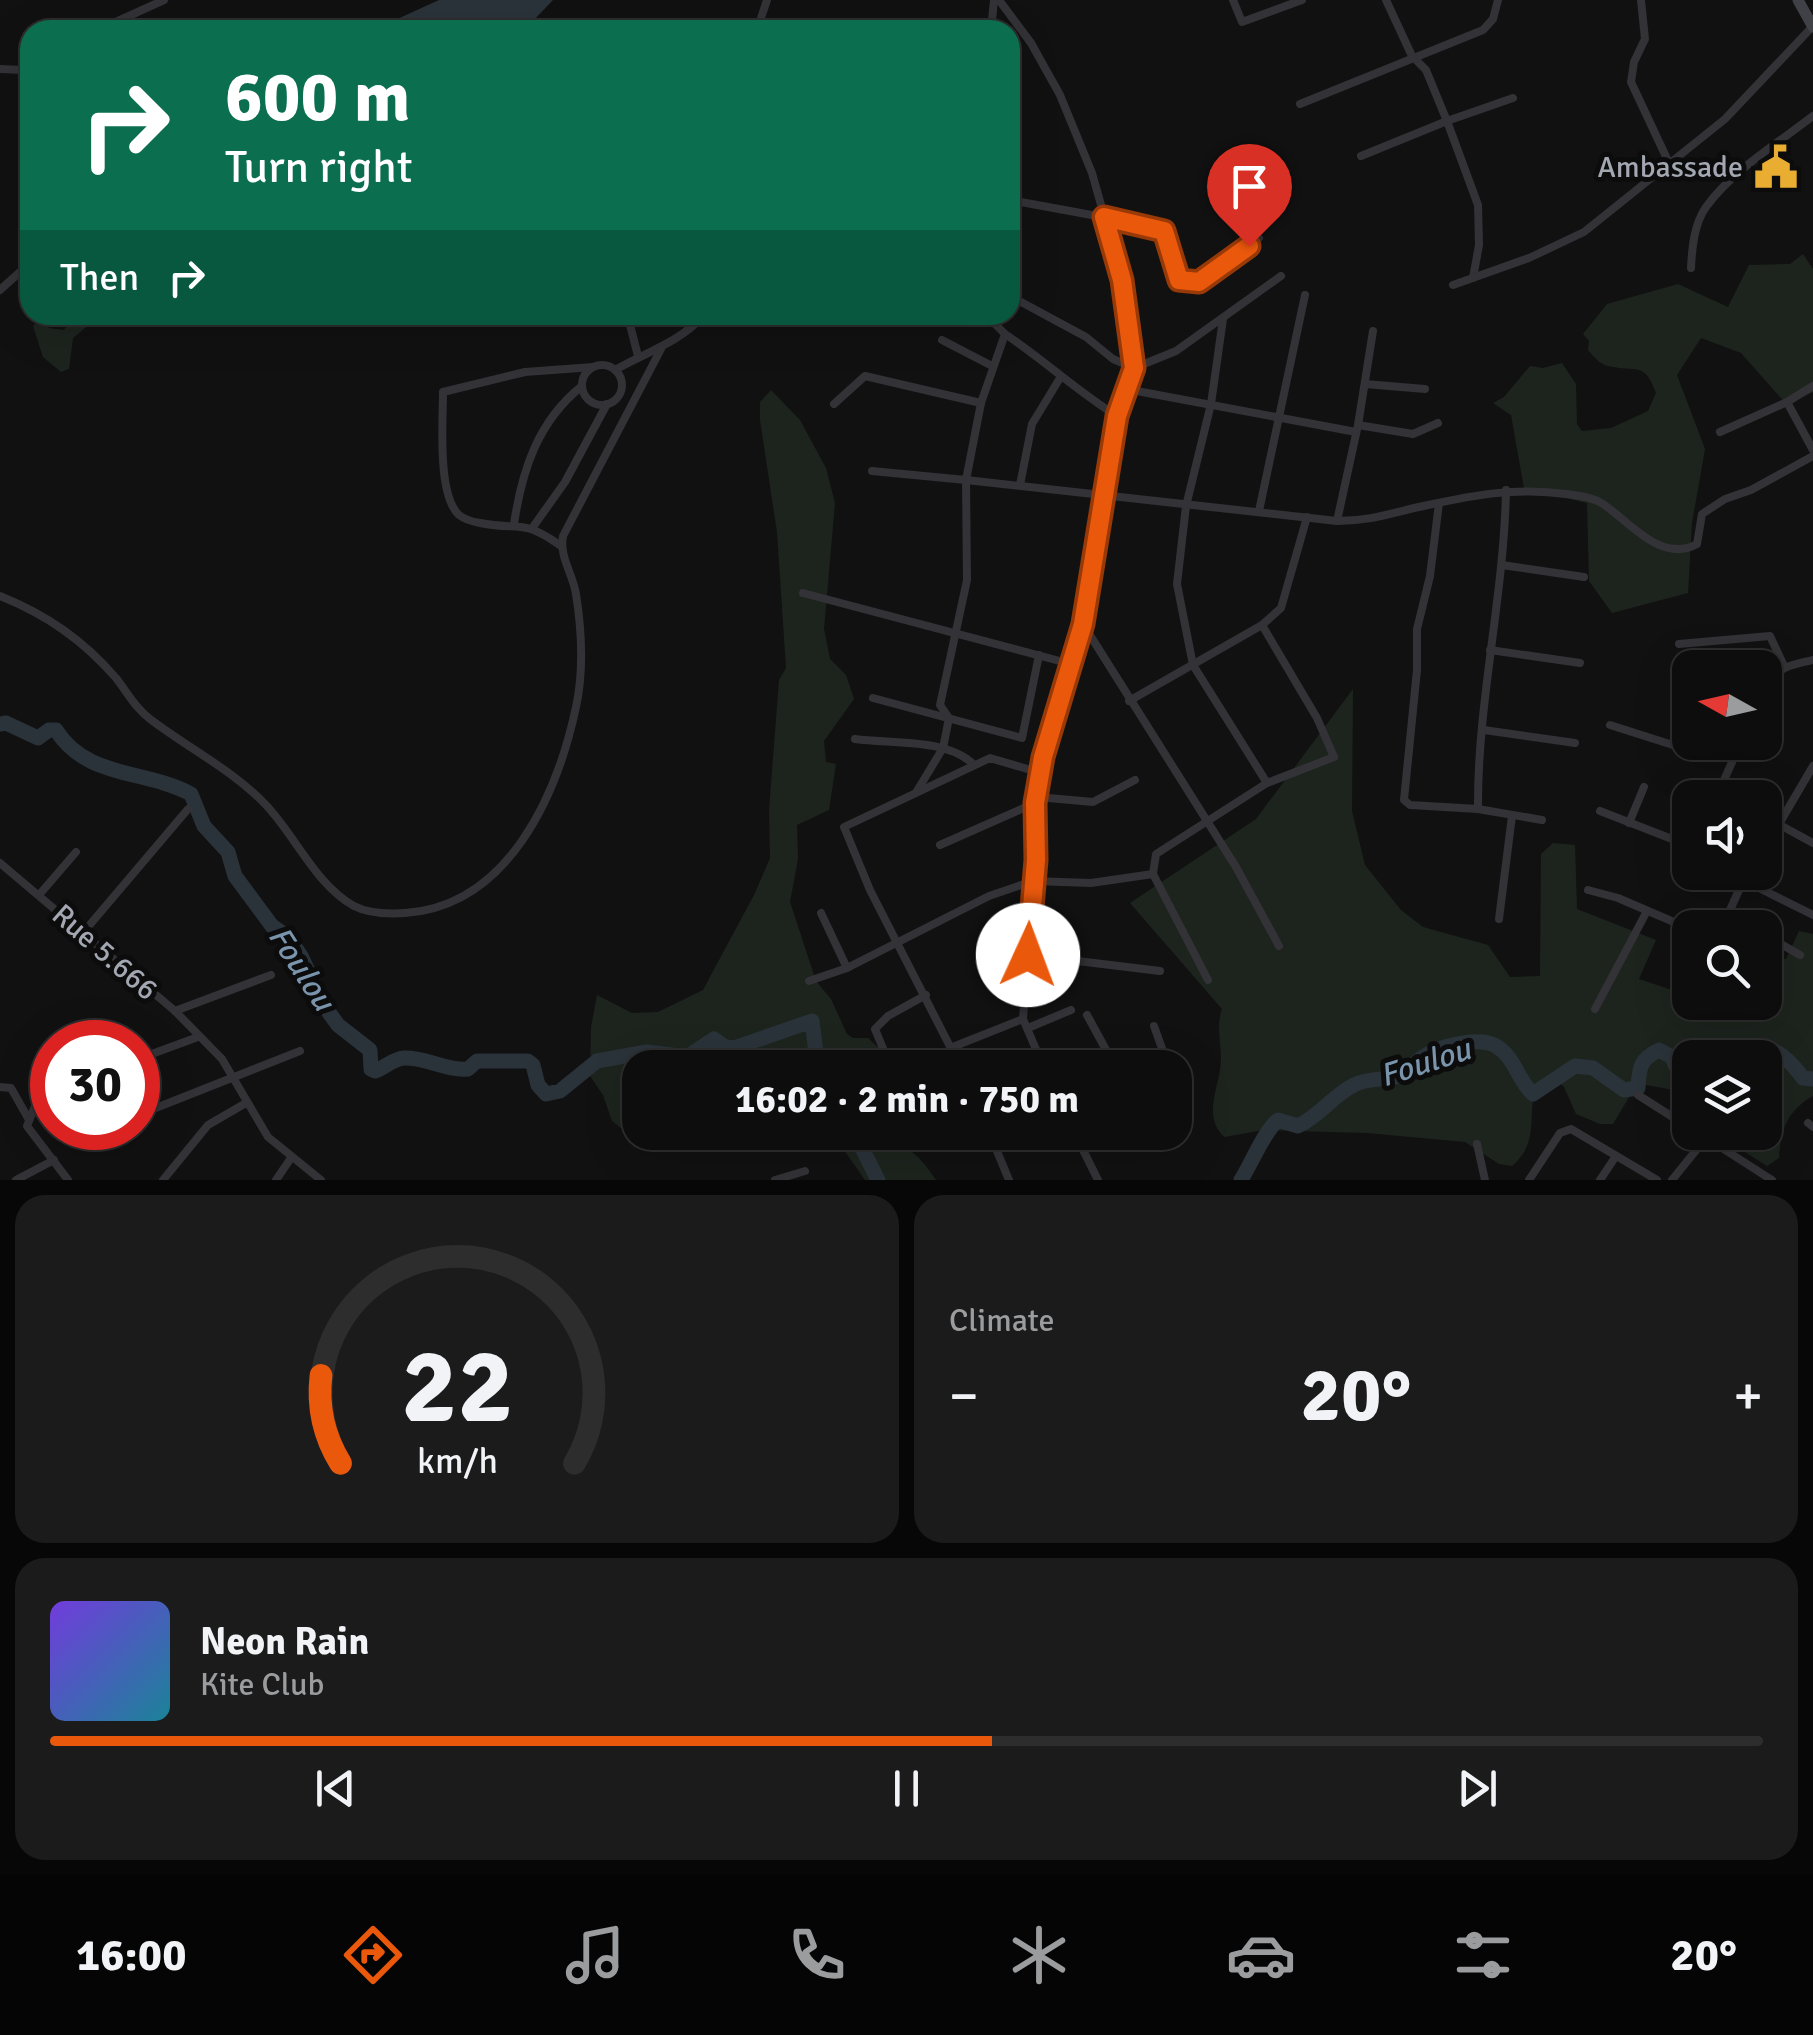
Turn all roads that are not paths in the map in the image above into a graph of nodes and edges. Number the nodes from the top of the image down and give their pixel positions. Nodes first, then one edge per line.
1 (164, 0) edge
2 (996, 0) edge
3 (1233, 0) edge
4 (1302, 0) edge
5 (1386, 0) edge
6 (1498, 0) edge
7 (1641, 0) edge
8 (1798, 0) edge
9 (1807, 0) edge
10 (1813, 12) edge
11 (120, 20) edge
12 (1012, 20) edge
13 (1813, 27) edge
14 (1020, 29) edge
15 (1412, 56) junction
16 (1513, 98) dead end
17 (1300, 104) dead end
18 (1813, 116) edge
19 (1447, 120) junction
20 (1361, 156) dead end
21 (1669, 162) junction
22 (1020, 202) edge
23 (1104, 217) junction
24 (1259, 238) dead end
25 (1691, 268) dead end
26 (20, 272) edge
27 (1281, 276) dead end
28 (1473, 278) junction
29 (1453, 285) dead end
30 (0, 290) edge
31 (1305, 295) dead end
32 (1020, 301) edge
33 (1222, 319) junction
34 (630, 325) edge
35 (691, 325) edge
36 (996, 325) edge
37 (1373, 331) dead end
38 (1005, 334) junction
39 (942, 340) dead end
40 (661, 349) junction
41 (638, 356) junction
42 (992, 366) junction
43 (592, 367) junction
44 (1134, 368) junction
45 (615, 370) junction
46 (1060, 378) junction
47 (1365, 384) junction
48 (582, 386) junction
49 (1813, 386) edge
50 (1126, 389) junction
51 (1425, 389) dead end
52 (1786, 402) junction
53 (981, 403) junction
54 (606, 404) junction
55 (834, 404) dead end
56 (1211, 404) junction
57 (1117, 416) junction
58 (1278, 416) junction
59 (1438, 423) dead end
60 (1357, 428) junction
61 (1720, 432) dead end
62 (1813, 453) edge
63 (872, 472) dead end
64 (966, 480) junction
65 (1020, 484) junction
66 (1506, 490) junction
67 (1104, 496) junction
68 (1439, 503) junction
69 (1186, 506) junction
70 (1259, 512) junction
71 (1308, 517) junction
72 (1336, 521) junction
73 (514, 524) junction
74 (532, 527) junction
75 (561, 546) junction
76 (1502, 566) junction
77 (1584, 578) dead end
78 (803, 594) dead end
79 (0, 596) edge
80 (1083, 624) junction
81 (1262, 626) junction
82 (955, 633) junction
83 (1679, 644) dead end
84 (1490, 650) junction
85 (1038, 655) junction
86 (1813, 660) edge
87 (1072, 664) junction
88 (1194, 664) junction
89 (1580, 664) dead end
90 (1784, 666) joint
91 (873, 698) dead end
92 (1129, 702) junction
93 (949, 718) junction
94 (1610, 725) dead end
95 (1484, 730) junction
96 (855, 739) dead end
97 (1575, 742) dead end
98 (1672, 745) edge
99 (942, 748) junction
100 (974, 764) junction
101 (1813, 766) edge
102 (1041, 773) junction
103 (1136, 780) dead end
104 (1268, 783) junction
105 (1644, 787) dead end
106 (917, 792) junction
107 (1036, 800) junction
108 (188, 809) dead end
109 (1478, 810) junction
110 (1600, 811) dead end
111 (1512, 816) junction
112 (1782, 817) edge
113 (1542, 820) dead end
114 (1207, 823) junction
115 (1629, 823) junction
116 (1782, 826) edge
117 (1672, 839) edge
118 (1813, 842) edge
119 (940, 845) dead end
120 (76, 852) dead end
121 (0, 863) edge
122 (1153, 874) junction
123 (1033, 881) junction
124 (1588, 890) dead end
125 (1763, 890) edge
126 (39, 895) junction
127 (1647, 910) junction
128 (820, 913) dead end
129 (1813, 915) edge
130 (1499, 918) dead end
131 (1672, 920) edge
132 (82, 934) junction
133 (900, 942) junction
134 (1782, 944) edge
135 (1279, 946) dead end
136 (1028, 955) junction
137 (1800, 955) dead end
138 (847, 968) junction
139 (1160, 971) dead end
140 (271, 976) dead end
141 (1208, 980) dead end
142 (809, 981) dead end
143 (926, 995) junction
144 (1071, 1010) dead end
145 (1595, 1010) dead end
146 (175, 1012) junction
147 (1086, 1016) dead end
148 (1025, 1024) junction
149 (1154, 1026) dead end
150 (198, 1037) junction
151 (950, 1048) joint
152 (883, 1050) edge
153 (1036, 1050) edge
154 (1106, 1050) edge
155 (1163, 1050) edge
156 (160, 1051) edge
157 (300, 1051) dead end
158 (234, 1077) junction
159 (0, 1087) edge
160 (1638, 1096) dead end
161 (246, 1103) junction
162 (160, 1107) edge
163 (30, 1115) edge
164 (1672, 1117) edge
165 (28, 1118) junction
166 (1477, 1144) dead end
167 (997, 1150) edge
168 (1083, 1150) edge
169 (1696, 1150) edge
170 (1725, 1150) edge
171 (1616, 1156) junction
172 (291, 1158) junction
173 (54, 1160) junction
174 (805, 1171) dead end
175 (16, 1180) edge
176 (68, 1180) edge
177 (164, 1180) edge
178 (276, 1180) edge
179 (321, 1180) edge
180 (775, 1180) edge
181 (1010, 1180) edge
182 (1098, 1180) edge
183 (1485, 1180) edge
184 (1529, 1180) edge
185 (1600, 1180) edge
186 (1657, 1180) edge
187 (1672, 1180) edge
188 (1772, 1180) edge

1 - 11 street
2 - 12 street
3 - 4 street
5 - 15 street
6 - 15 street
7 - 21 street
8 - 13 main road
9 - 10 main road
13 - 21 street
14 - 23 street
15 - 17 street
15 - 19 street
16 - 19 street
18 - 25 street
19 - 20 street
19 - 28 street
21 - 28 street
22 - 23 street
23 - 24 street
23 - 44 street
26 - 30 street
27 - 33 street
28 - 29 street
31 - 58 street
32 - 44 street
33 - 44 street
33 - 56 street
34 - 41 street
35 - 40 street
36 - 38 street
37 - 47 street
38 - 42 street
38 - 46 street
39 - 42 street
40 - 41 street
40 - 75 street
41 - 45 street
42 - 53 street
43 - 45 street
43 - 48 street
43 - 73 street
44 - 50 street
45 - 54 street
46 - 57 street
46 - 65 street
47 - 51 street
47 - 60 street
48 - 54 street
48 - 73 street
49 - 52 street
50 - 56 street
50 - 57 street
52 - 61 street
52 - 62 street
53 - 55 street
53 - 64 street
54 - 74 street
56 - 58 street
56 - 69 street
57 - 67 street
58 - 60 street
58 - 70 street
59 - 60 street
60 - 72 street
62 - 66 street
63 - 64 street
64 - 65 street
64 - 82 street
65 - 67 street
66 - 68 street
66 - 76 street
67 - 69 street
67 - 80 street
68 - 72 street
68 - 109 street
69 - 70 street
69 - 88 street
70 - 71 street
71 - 72 street
71 - 81 street
73 - 74 street
74 - 75 street
75 - 79 street
76 - 77 street
76 - 84 street
78 - 82 street
80 - 87 street
80 - 92 street
81 - 88 street
81 - 104 street
82 - 85 street
82 - 93 street
83 - 90 street
84 - 89 street
84 - 95 street
85 - 87 street
85 - 93 street
86 - 90 street
87 - 102 street
88 - 92 street
88 - 104 street
91 - 93 street
92 - 114 street
93 - 99 street
94 - 98 street
95 - 97 street
95 - 109 street
96 - 99 street
99 - 100 street
99 - 106 street
100 - 102 street
100 - 106 street
101 - 112 street
102 - 107 street
103 - 107 street
104 - 114 street
105 - 115 street
106 - 133 street
107 - 119 street
107 - 123 street
108 - 132 street
109 - 111 street
110 - 115 street
111 - 113 street
111 - 130 street
114 - 122 street
114 - 135 street
115 - 117 street
116 - 118 street
120 - 126 street
121 - 126 street, Rue 5.666
122 - 123 street
122 - 141 street
123 - 133 street
123 - 136 street
124 - 127 street
125 - 129 street
126 - 132 street, Rue 5.666
127 - 131 street
127 - 145 street
128 - 138 street
132 - 146 street, Rue 5.666
133 - 138 street
133 - 143 street
134 - 137 street
136 - 139 street
136 - 148 street
138 - 142 street
140 - 146 street
143 - 151 street
143 - 152 street
144 - 148 street
146 - 150 street, Rue 5.666
147 - 154 street
148 - 151 street
148 - 153 street
149 - 155 street
150 - 156 street
150 - 158 street, Rue 5.666
157 - 158 street
158 - 161 street, Rue 5.666
158 - 162 street
159 - 165 street
160 - 164 street
161 - 172 street, Rue 5.666
161 - 177 street
163 - 165 street
165 - 173 street
166 - 183 street
167 - 181 street
168 - 182 street
169 - 187 street
170 - 188 street
171 - 184 street
171 - 185 street
171 - 186 street
172 - 178 street
172 - 179 street, Rue 5.666
173 - 175 street
173 - 176 street
174 - 180 street

